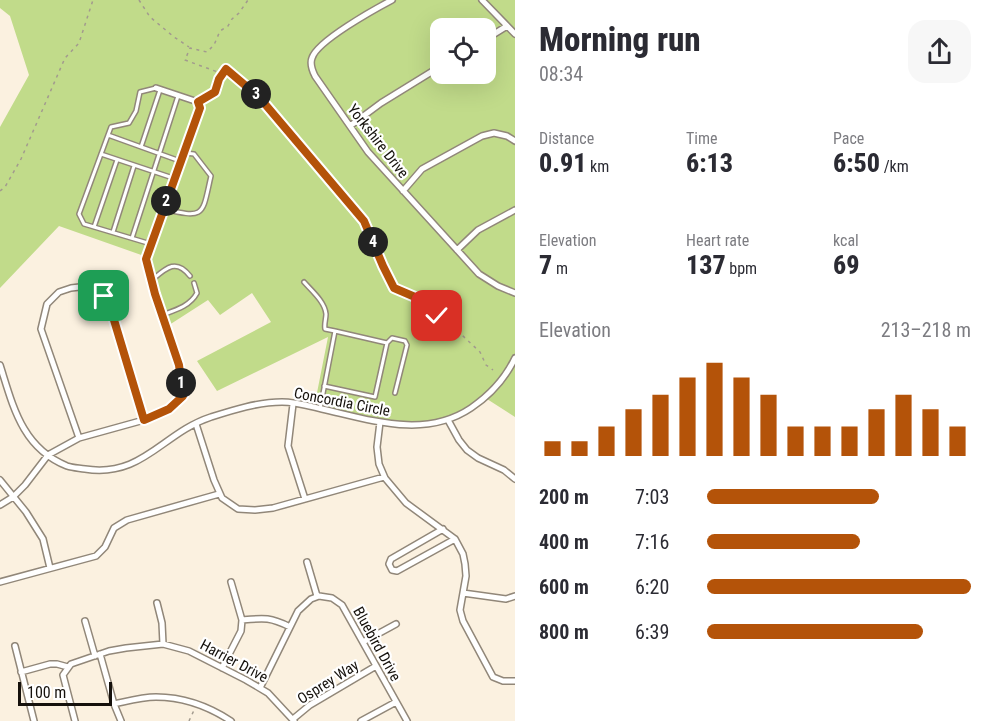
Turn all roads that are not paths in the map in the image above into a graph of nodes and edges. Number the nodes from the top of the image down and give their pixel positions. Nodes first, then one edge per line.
1 (392, 0) edge
2 (482, 0) edge
3 (507, 26) junction
4 (496, 33) edge
5 (515, 34) edge
6 (430, 73) edge
7 (158, 89) junction
8 (178, 96) junction
9 (350, 126) junction
10 (108, 135) junction
11 (515, 141) edge
12 (141, 147) junction
13 (184, 153) junction
14 (101, 154) junction
15 (159, 154) junction
16 (117, 160) junction
17 (181, 161) junction
18 (135, 165) junction
19 (154, 172) junction
20 (174, 179) junction
21 (403, 191) junction
22 (164, 209) junction
23 (515, 210) edge
24 (94, 227) junction
25 (113, 232) junction
26 (132, 238) junction
27 (151, 244) junction
28 (457, 250) junction
29 (190, 276) dead end
30 (152, 281) junction
31 (194, 282) dead end
32 (304, 282) dead end
33 (515, 293) edge
34 (162, 315) junction
35 (335, 331) junction
36 (387, 343) junction
37 (515, 358) edge
38 (0, 365) edge
39 (324, 386) junction
40 (395, 393) dead end
41 (293, 404) junction
42 (320, 409) junction
43 (144, 420) junction
44 (448, 420) junction
45 (380, 422) junction
46 (196, 424) junction
47 (78, 438) junction
48 (48, 456) junction
49 (384, 477) junction
50 (515, 479) edge
51 (0, 480) edge
52 (219, 494) junction
53 (13, 496) junction
54 (305, 499) junction
55 (0, 505) edge
56 (443, 529) junction
57 (455, 539) junction
58 (307, 562) dead end
59 (50, 568) junction
60 (0, 582) edge
61 (231, 582) dead end
62 (463, 593) junction
63 (515, 596) edge
64 (317, 597) junction
65 (157, 603) dead end
66 (242, 620) junction
67 (85, 621) dead end
68 (396, 624) dead end
69 (290, 627) junction
70 (363, 642) junction
71 (163, 644) junction
72 (15, 646) dead end
73 (97, 655) junction
74 (376, 666) junction
75 (68, 667) junction
76 (222, 668) junction
77 (21, 672) junction
78 (515, 681) edge
79 (260, 688) junction
80 (396, 702) junction
81 (114, 704) junction
82 (293, 720) edge
83 (34, 721) edge
84 (75, 721) edge
85 (121, 721) edge
86 (231, 721) edge
87 (361, 721) edge
88 (406, 721) edge

1 - 9 street, Yorkshire Drive
2 - 3 street
3 - 4 street
3 - 5 street
6 - 9 street
7 - 8 street
7 - 10 lane
7 - 12 lane
8 - 13 street
8 - 15 lane
9 - 21 street, Yorkshire Drive
10 - 12 lane
10 - 14 lane
11 - 21 street
12 - 15 lane
13 - 17 street
13 - 22 lane
14 - 16 lane
14 - 24 lane
15 - 17 lane
15 - 19 lane
16 - 18 lane
16 - 24 lane
17 - 20 street
18 - 19 lane
18 - 25 lane
19 - 20 lane
19 - 26 lane
20 - 22 street
21 - 28 street, Yorkshire Drive
22 - 27 street
23 - 28 street
24 - 25 lane
25 - 26 lane
26 - 27 lane
27 - 30 street
28 - 33 street, Yorkshire Drive
29 - 30 lane
30 - 34 street
31 - 34 lane
32 - 35 lane
34 - 43 street
35 - 36 lane
35 - 39 lane
36 - 39 lane
36 - 40 lane
37 - 44 street, Concordia Circle
38 - 48 street, Concordia Circle
39 - 42 lane
41 - 42 street, Concordia Circle
41 - 46 street, Concordia Circle
41 - 54 street
42 - 45 street, Concordia Circle
43 - 47 street
43 - 47 street
44 - 45 street, Concordia Circle
44 - 50 street
45 - 49 street
46 - 48 street, Concordia Circle
46 - 52 street
47 - 48 street
48 - 53 street
49 - 54 street
49 - 56 street
51 - 53 street
52 - 54 street
52 - 59 street
53 - 55 street
53 - 59 street
56 - 57 street
56 - 57 street
57 - 62 street
58 - 64 street
59 - 60 street
61 - 66 street
62 - 63 street
62 - 78 street
64 - 69 street
64 - 70 street, Bluebird Drive
65 - 71 street
66 - 69 street
66 - 76 street
67 - 73 street
68 - 70 street
69 - 79 street
70 - 74 street, Bluebird Drive
71 - 73 street, Harrier Drive
71 - 76 street, Harrier Drive
72 - 77 street
73 - 75 street, Harrier Drive
73 - 81 street
74 - 80 street, Bluebird Drive
74 - 82 street, Osprey Way
75 - 77 street
75 - 84 street
76 - 79 street, Harrier Drive
77 - 83 street
79 - 82 street, Harrier Drive
80 - 87 street
80 - 88 street, Bluebird Drive
81 - 85 street
81 - 86 street

